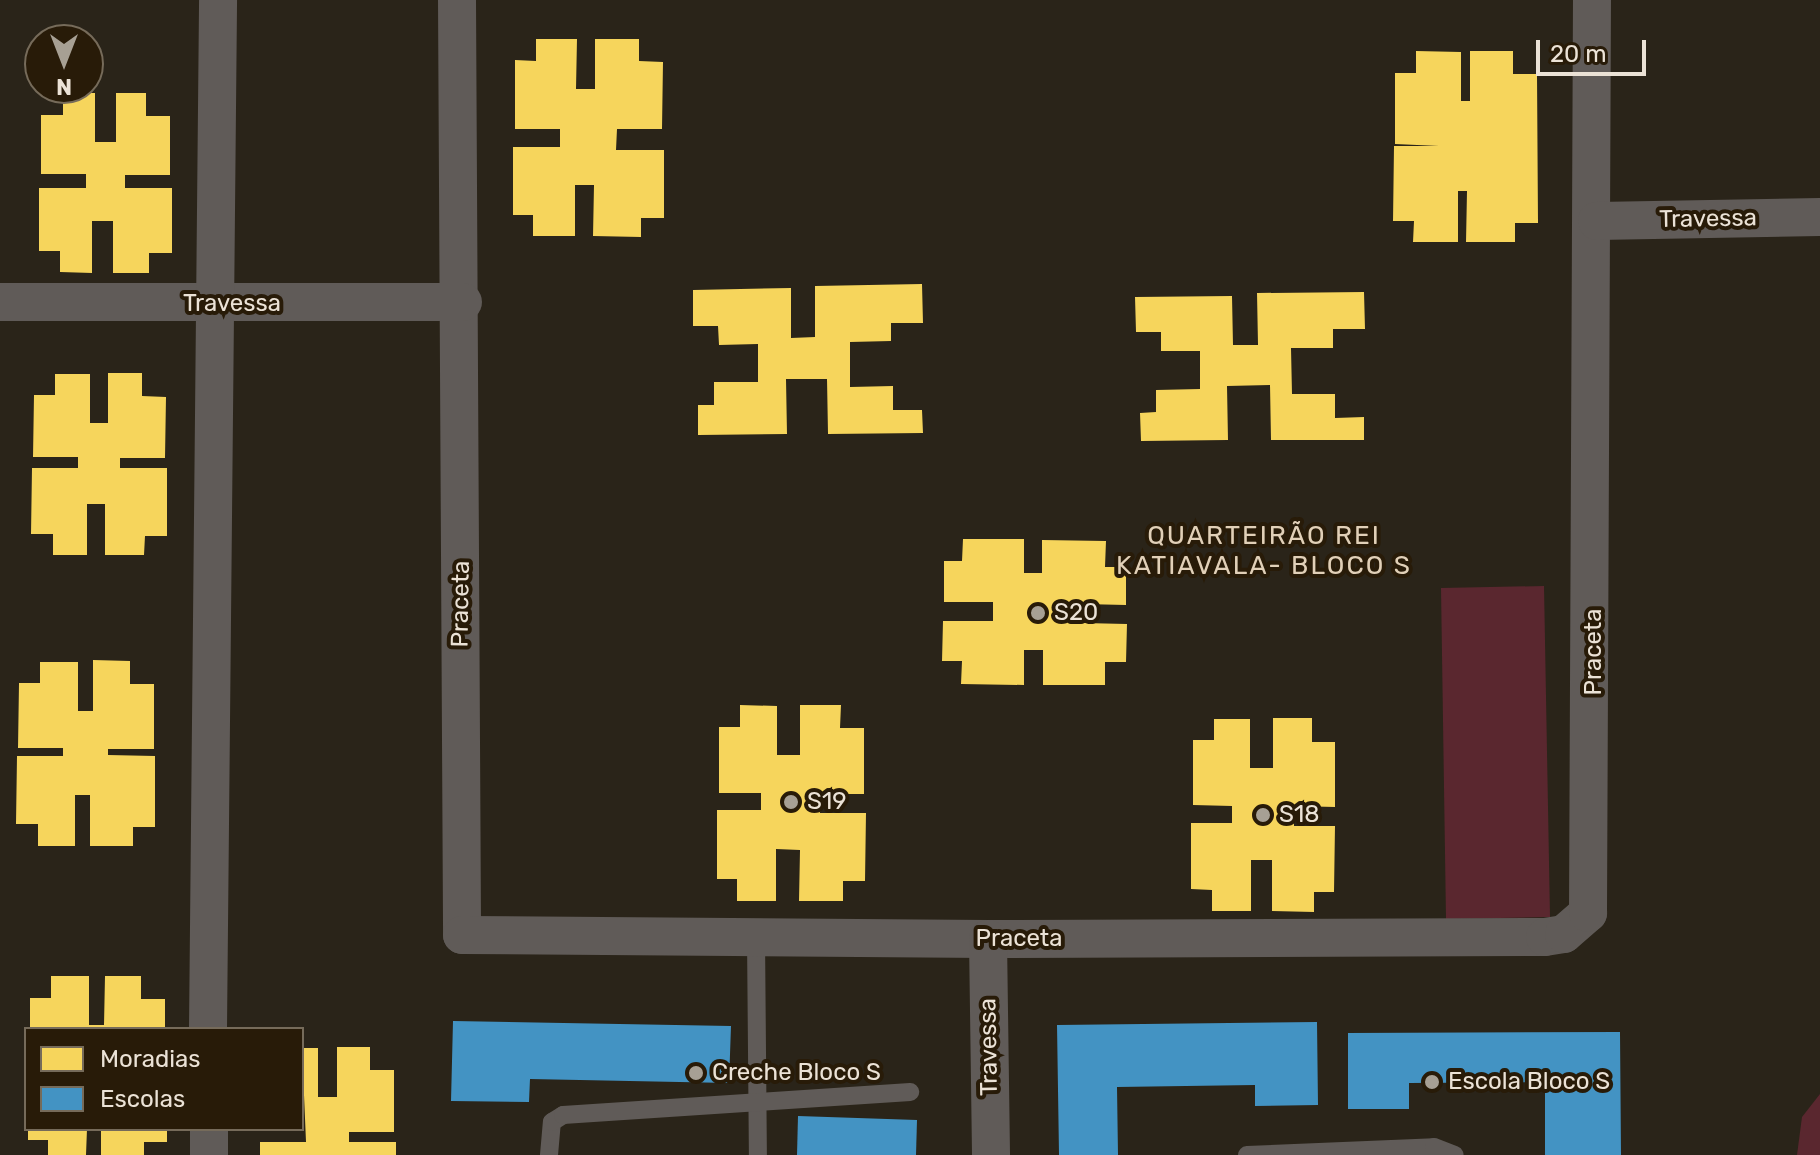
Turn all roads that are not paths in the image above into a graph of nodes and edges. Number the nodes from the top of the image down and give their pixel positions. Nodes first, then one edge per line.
1 (457, 0) edge
2 (1592, 0) edge
3 (218, 7) edge
4 (1820, 217) edge
5 (1597, 221) junction
6 (0, 302) edge
7 (463, 302) junction
8 (210, 304) junction
9 (756, 937) junction
10 (988, 939) junction
11 (208, 1027) edge
12 (910, 1092) dead end
13 (758, 1097) junction
14 (209, 1131) edge
15 (209, 1155) edge
16 (549, 1155) edge
17 (758, 1155) edge
18 (991, 1155) edge
19 (1247, 1155) edge
20 (1455, 1155) edge

1 - 7 street, Praceta
2 - 5 street, Praceta
3 - 8 street
4 - 5 street, Travessa
5 - 10 street, Praceta
6 - 8 street, Travessa
7 - 8 street, Travessa
7 - 9 street, Praceta
8 - 11 street
9 - 10 street, Praceta
9 - 13 lane
10 - 18 street, Travessa
12 - 13 lane
13 - 16 lane
13 - 17 lane
14 - 15 street
19 - 20 lane

